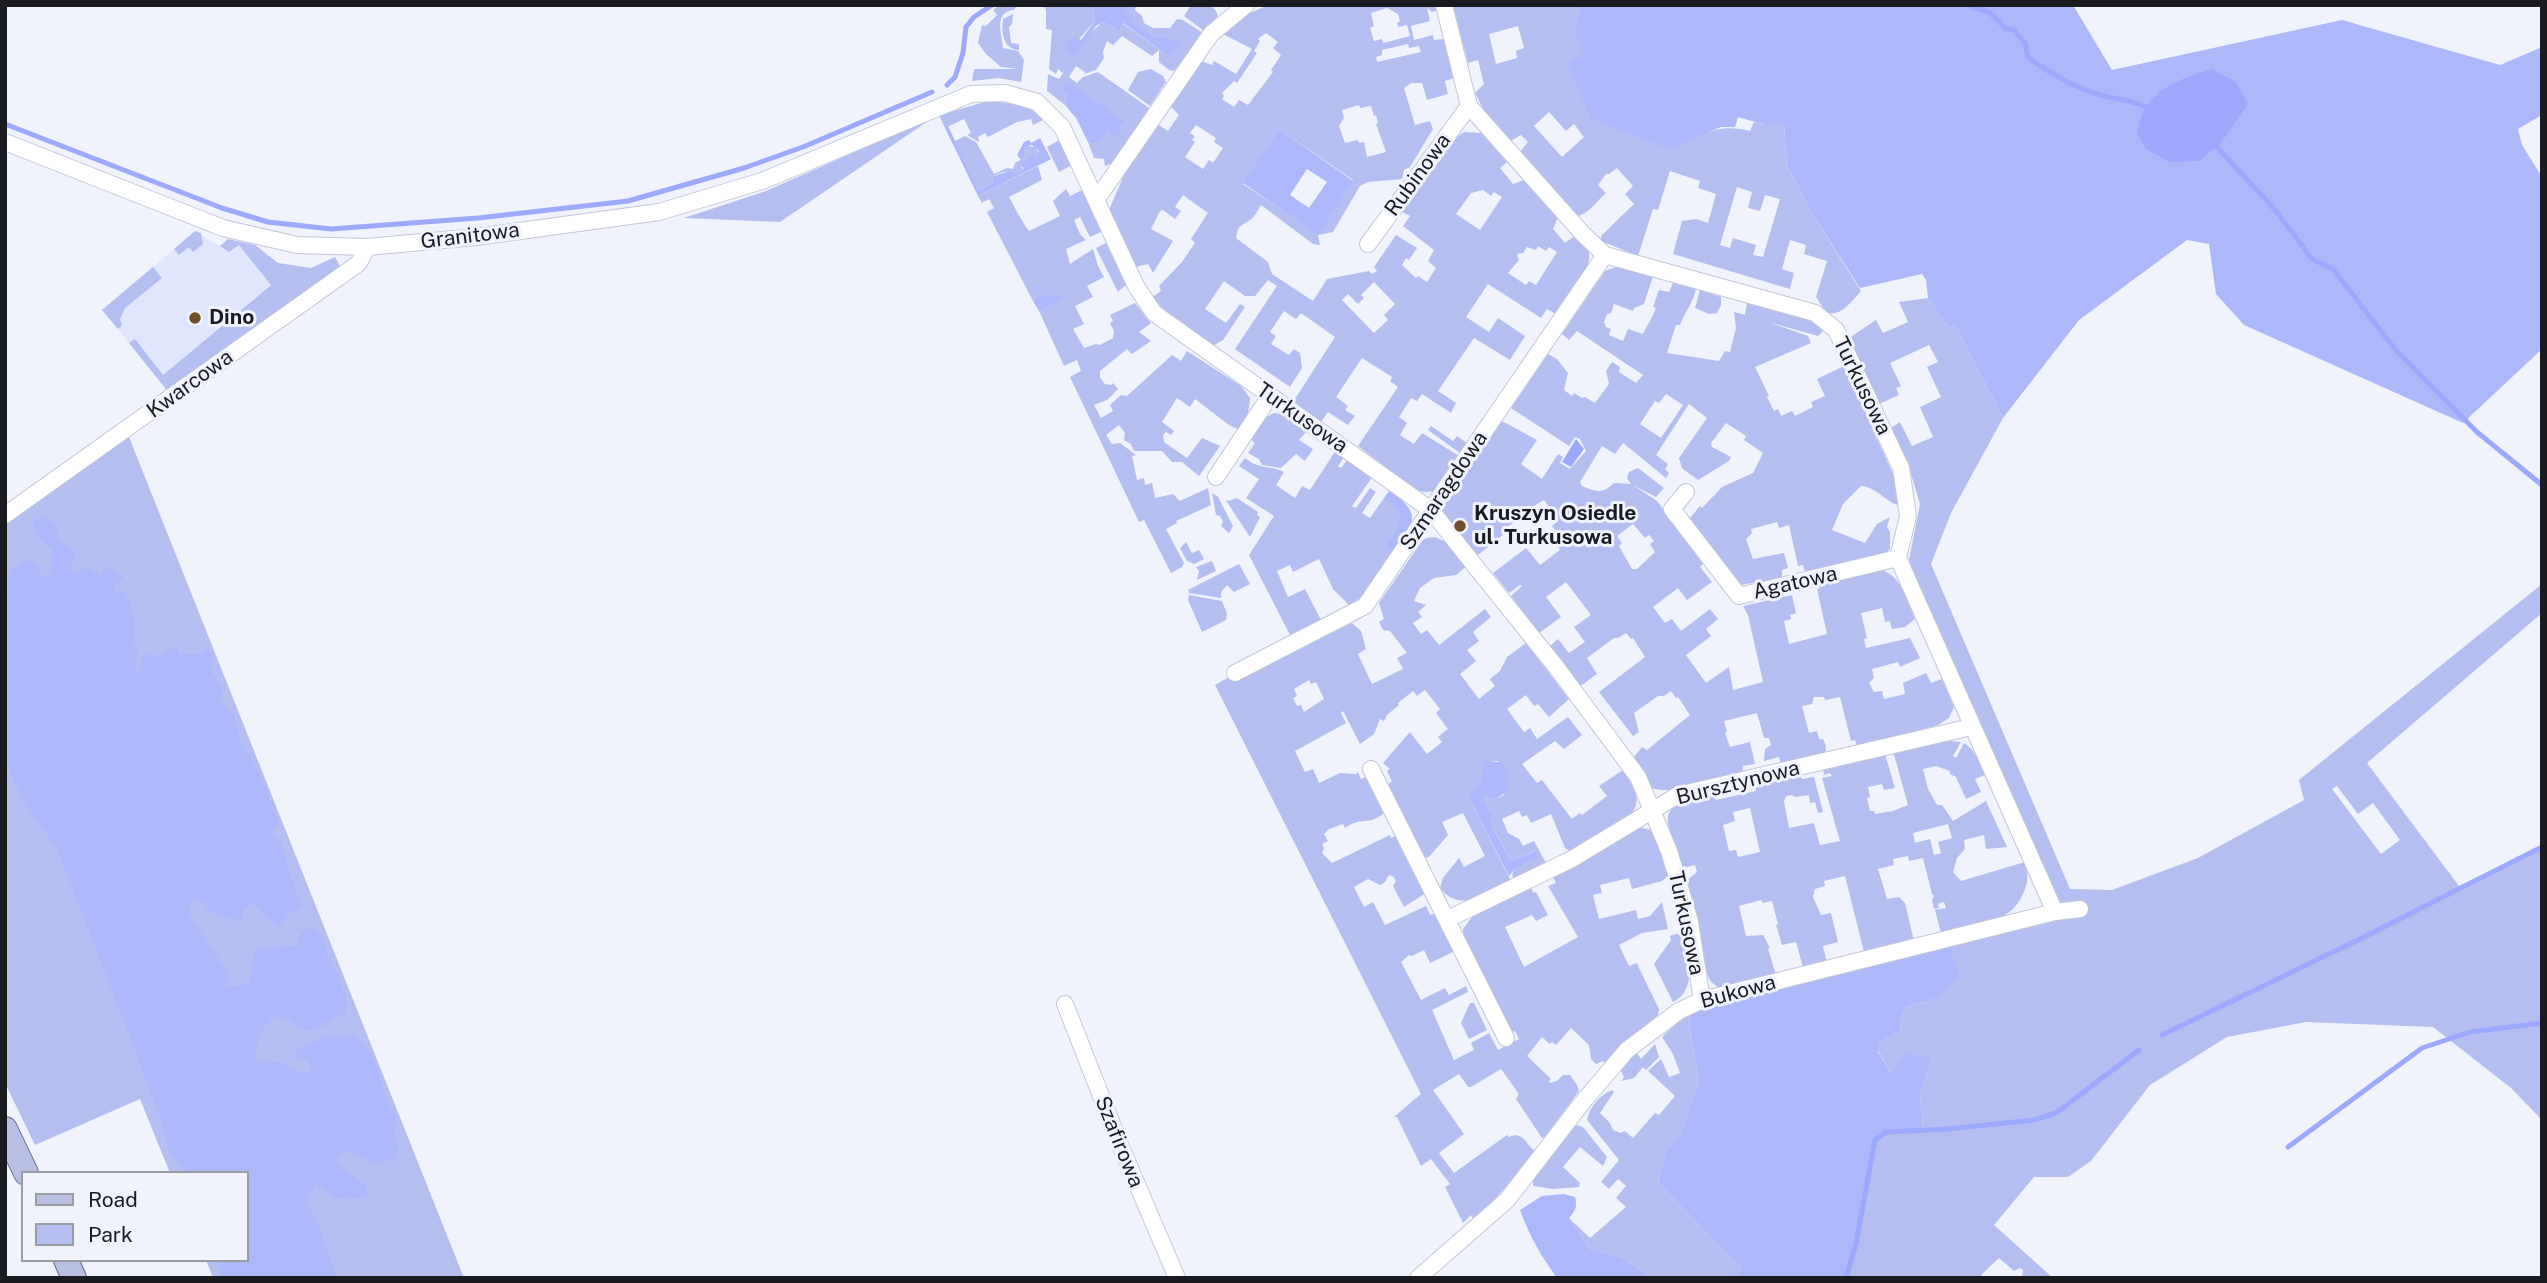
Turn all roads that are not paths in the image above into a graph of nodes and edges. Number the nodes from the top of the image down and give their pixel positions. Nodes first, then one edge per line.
1 (1246, 5) edge
2 (1444, 5) edge
3 (1469, 106) junction
4 (934, 110) joint
5 (5, 142) edge
6 (1097, 199) junction
7 (1368, 244) dead end
8 (367, 247) junction
9 (1605, 255) junction
10 (1270, 396) junction
11 (1216, 477) dead end
12 (1686, 492) dead end
13 (1431, 510) junction
14 (5, 515) edge
15 (1898, 558) junction
16 (1235, 674) dead end
17 (1971, 727) junction
18 (1371, 769) dead end
19 (1653, 809) junction
20 (2080, 909) dead end
21 (2055, 912) junction
22 (1448, 919) junction
23 (1702, 1000) junction
24 (1065, 1004) dead end
25 (1506, 1038) dead end
26 (5, 1129) edge
27 (25, 1171) edge
28 (67, 1262) edge
29 (74, 1278) edge
30 (1177, 1278) edge
31 (1418, 1278) edge

1 - 6 street
2 - 3 street, Turkusowa
3 - 7 street, Rubinowa
3 - 9 street, Turkusowa
4 - 6 street, Turkusowa
4 - 8 street, Granitowa
5 - 8 street, Granitowa
6 - 10 street, Turkusowa
8 - 14 street, Kwarcowa
9 - 13 street, Szmaragdowa
9 - 15 street, Turkusowa
10 - 11 street
10 - 13 street, Turkusowa
12 - 15 street, Agatowa
13 - 16 street, Szmaragdowa
13 - 19 street, Turkusowa
15 - 17 street
17 - 19 street, Bursztynowa
17 - 21 street
18 - 22 street
19 - 22 street, Bursztynowa
19 - 23 street, Turkusowa
20 - 21 street, Bukowa
21 - 23 street, Bukowa
22 - 25 street
23 - 31 street, Bukowa
24 - 30 street, Szafirowa
26 - 27 main road
28 - 29 main road

